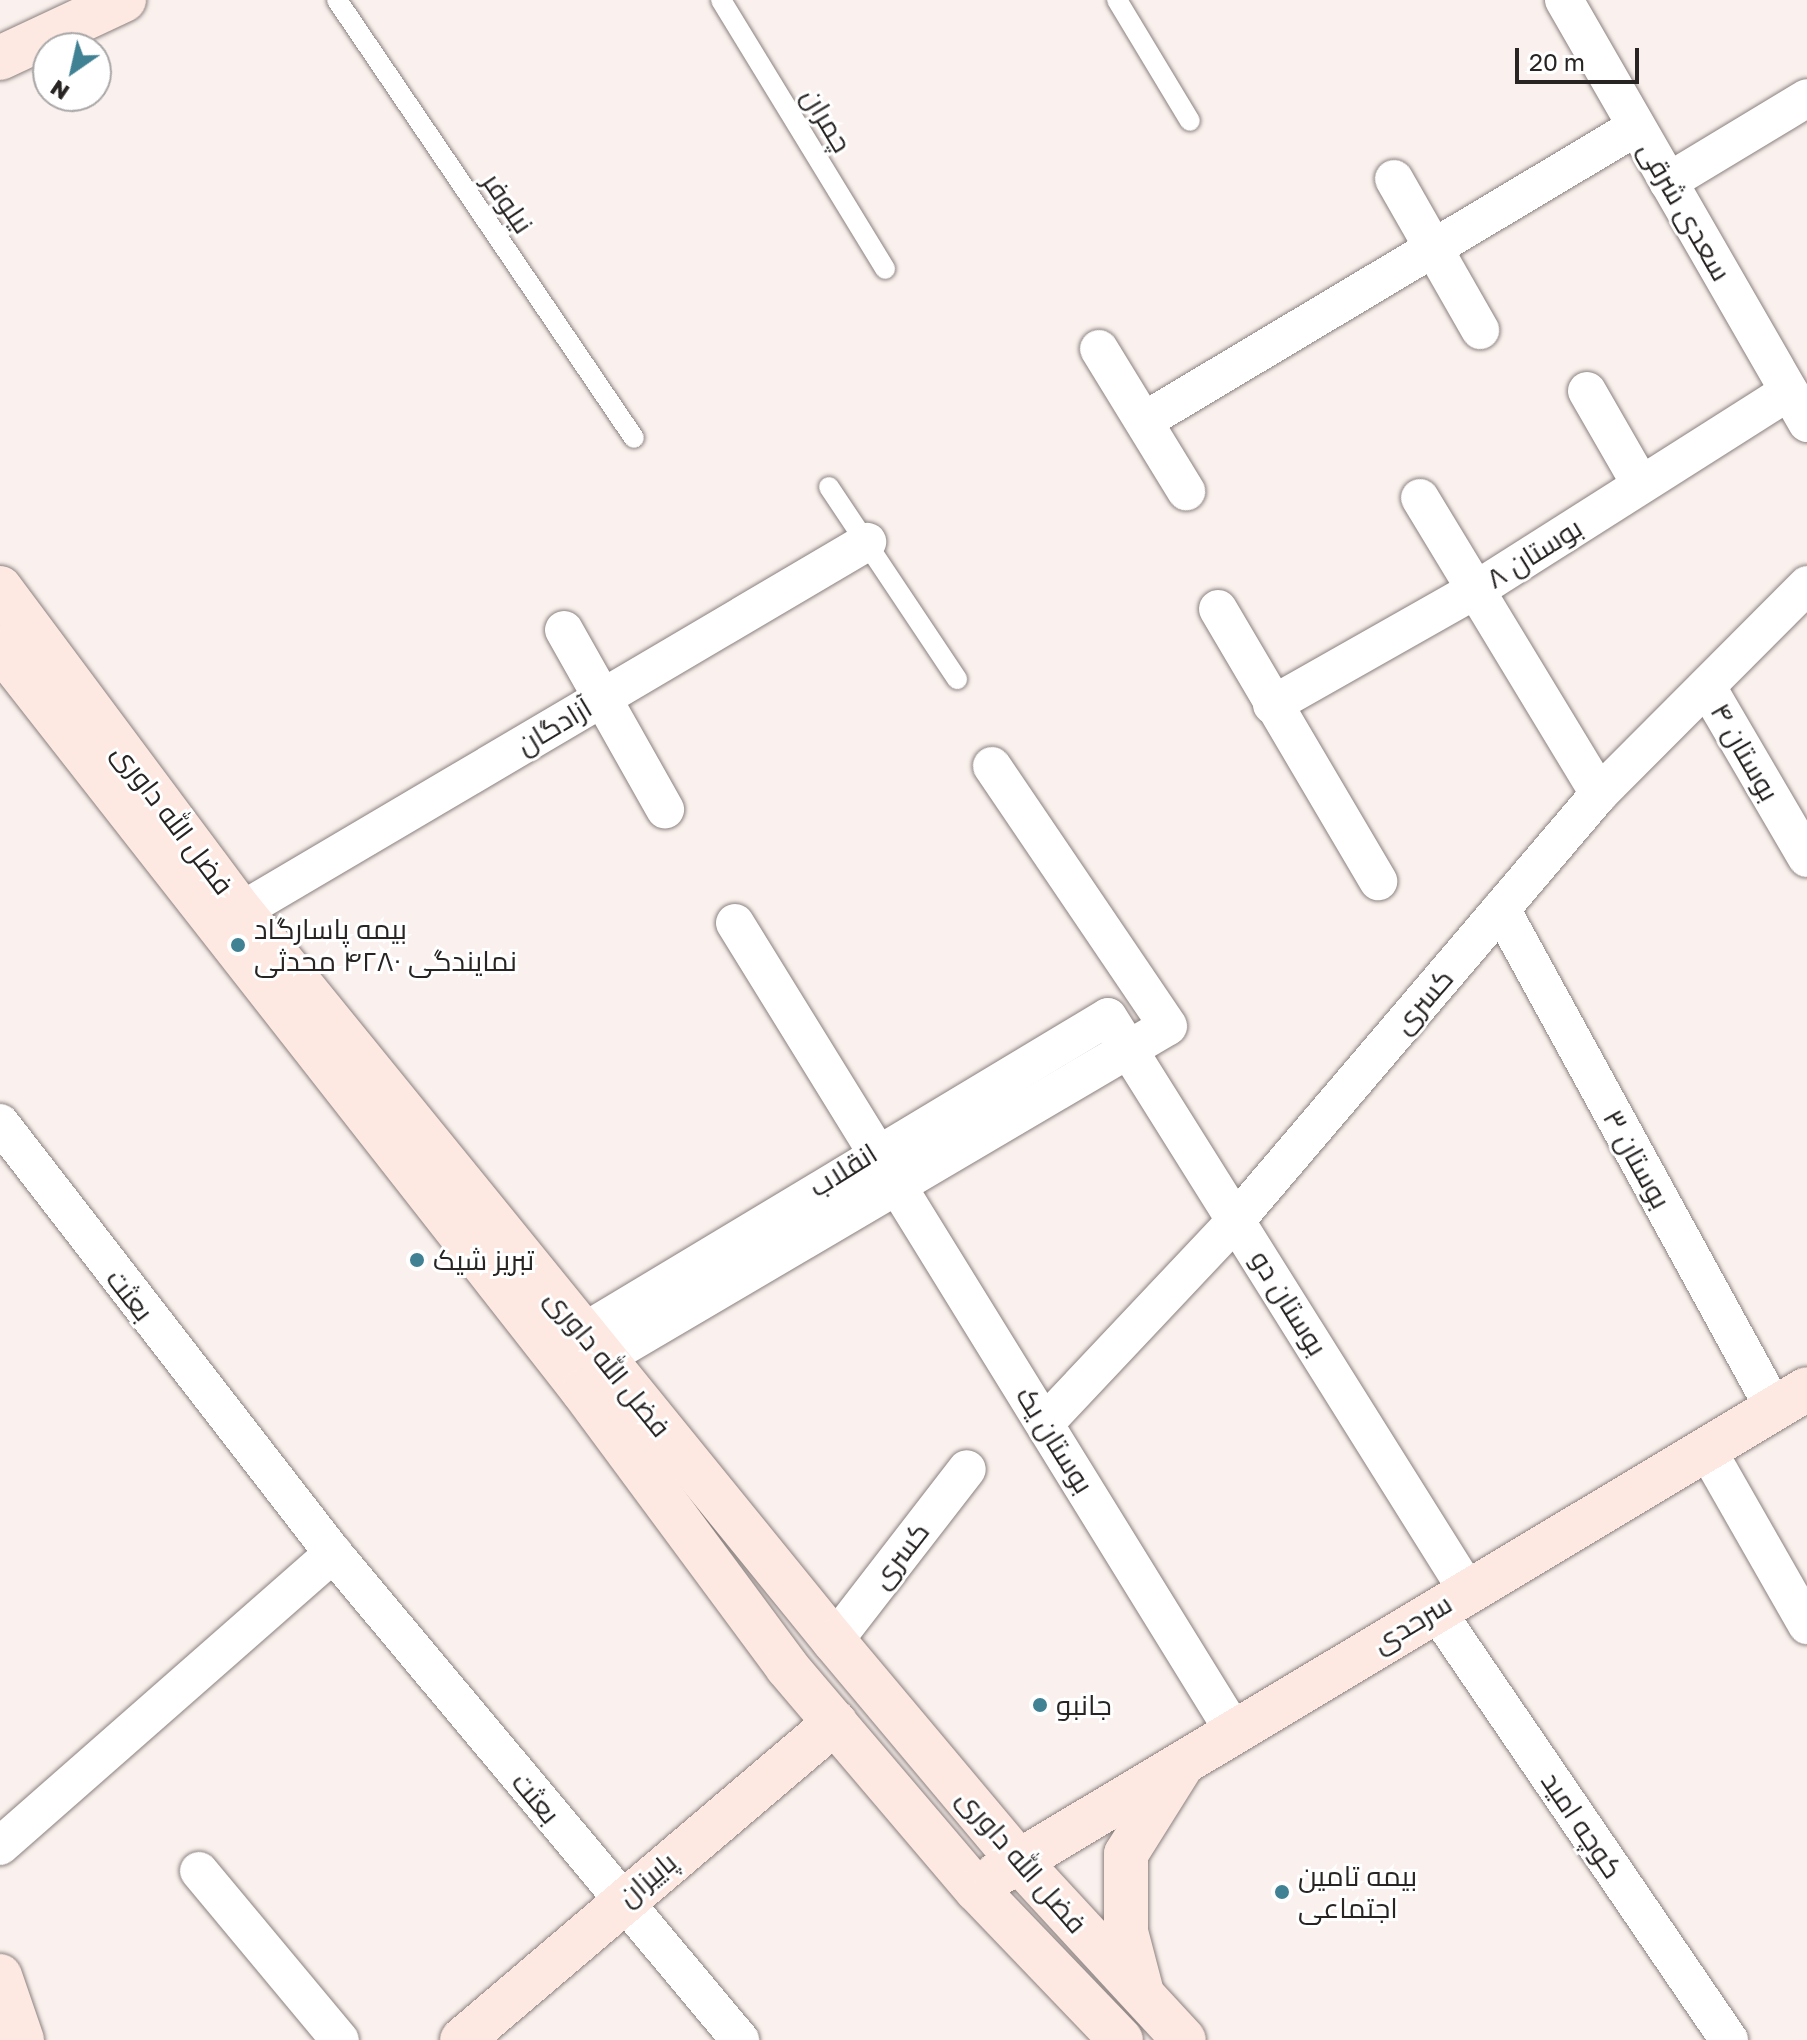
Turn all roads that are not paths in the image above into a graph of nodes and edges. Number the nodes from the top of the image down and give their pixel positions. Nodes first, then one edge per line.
1 (124, 0) edge
2 (337, 0) edge
3 (721, 0) edge
4 (1117, 0) edge
5 (1564, 0) edge
6 (0, 58) edge
7 (1807, 98) edge
8 (1190, 121) dead end
9 (1636, 127) junction
10 (1394, 179) dead end
11 (1668, 182) junction
12 (1434, 247) junction
13 (885, 269) dead end
14 (1480, 330) dead end
15 (1099, 349) dead end
16 (1587, 391) dead end
17 (1798, 407) edge
18 (1144, 421) junction
19 (634, 438) dead end
20 (1641, 485) junction
21 (829, 487) dead end
22 (1186, 491) dead end
23 (1420, 498) dead end
24 (867, 542) junction
25 (1807, 585) edge
26 (0, 588) edge
27 (1479, 588) junction
28 (1218, 609) dead end
29 (564, 630) dead end
30 (0, 647) edge
31 (957, 679) dead end
32 (1707, 687) junction
33 (602, 698) junction
34 (1272, 705) junction
35 (992, 766) dead end
36 (1599, 794) junction
37 (665, 809) dead end
38 (1807, 858) edge
39 (1378, 881) dead end
40 (1501, 909) junction
41 (241, 911) junction
42 (735, 923) dead end
43 (1108, 1017) joint
44 (1127, 1049) junction
45 (0, 1123) edge
46 (876, 1150) junction
47 (897, 1182) junction
48 (1237, 1219) junction
49 (594, 1345) junction
50 (1790, 1398) edge
51 (1045, 1423) junction
52 (1706, 1448) junction
53 (967, 1469) dead end
54 (333, 1553) junction
55 (1451, 1600) junction
56 (1807, 1625) edge
57 (834, 1641) junction
58 (835, 1722) junction
59 (1233, 1730) junction
60 (1189, 1755) junction
61 (0, 1846) edge
62 (1017, 1859) junction
63 (199, 1871) dead end
64 (977, 1890) junction
65 (621, 1901) junction
66 (0, 1976) edge
67 (1143, 1995) junction
68 (22, 2040) edge
69 (340, 2040) edge
70 (462, 2040) edge
71 (740, 2040) edge
72 (1121, 2040) edge
73 (1184, 2040) edge
74 (1729, 2040) edge

1 - 6 main road
2 - 19 lane, نیلوفر
3 - 13 lane, چمران
4 - 8 lane
5 - 9 street, سعدی شرقی
7 - 11 street
9 - 11 street, سعدی شرقی
9 - 12 street
10 - 12 street
11 - 17 street, سعدی شرقی
12 - 14 street
12 - 18 street
15 - 18 street
16 - 20 street
17 - 20 street, بوستان ۸
18 - 22 street
20 - 27 street, بوستان ۸
21 - 24 lane
23 - 27 street
24 - 31 lane
24 - 33 street, آزادگان
25 - 32 street, کسری
26 - 41 main road, فضل الله داوری
27 - 34 street, بوستان ۸
27 - 36 street
28 - 34 street
29 - 33 street
30 - 58 main road, فضل الله داوری
32 - 36 street, کسری
32 - 38 street, بوستان ۴
33 - 37 street
33 - 41 street, آزادگان
34 - 39 street
35 - 44 street, انقلاب
36 - 40 street, کسری
40 - 48 street, کسری
40 - 50 street, بوستان ۳
41 - 49 main road, فضل الله داوری
42 - 46 street, بوستان یک
43 - 44 street, بوستان دو
43 - 46 street, انقلاب
44 - 47 street, انقلاب
44 - 48 street, بوستان دو
45 - 54 street, بعثت
46 - 47 street, بوستان یک
46 - 49 street, انقلاب
47 - 49 street, انقلاب
47 - 51 street, بوستان یک
48 - 51 street, کسری
48 - 55 street, بوستان دو
49 - 57 main road, فضل الله داوری
50 - 52 main road, سرحدی
51 - 59 street, بوستان یک
52 - 55 main road, سرحدی
52 - 56 street
53 - 57 street, کسری
54 - 61 street
54 - 65 street, بعثت
55 - 59 main road, سرحدی
55 - 74 street, کوچه امید
57 - 62 main road, فضل الله داوری
58 - 64 main road, فضل الله داوری
58 - 65 main road, پاییزان
59 - 60 main road, سرحدی
60 - 62 main road, سرحدی
60 - 67 main road
62 - 64 main road, سرحدی
62 - 67 main road, فضل الله داوری
63 - 69 street
64 - 72 main road, فضل الله داوری
65 - 70 main road, پاییزان
65 - 71 street, بعثت
66 - 68 main road
67 - 73 main road, فضل الله داوری

